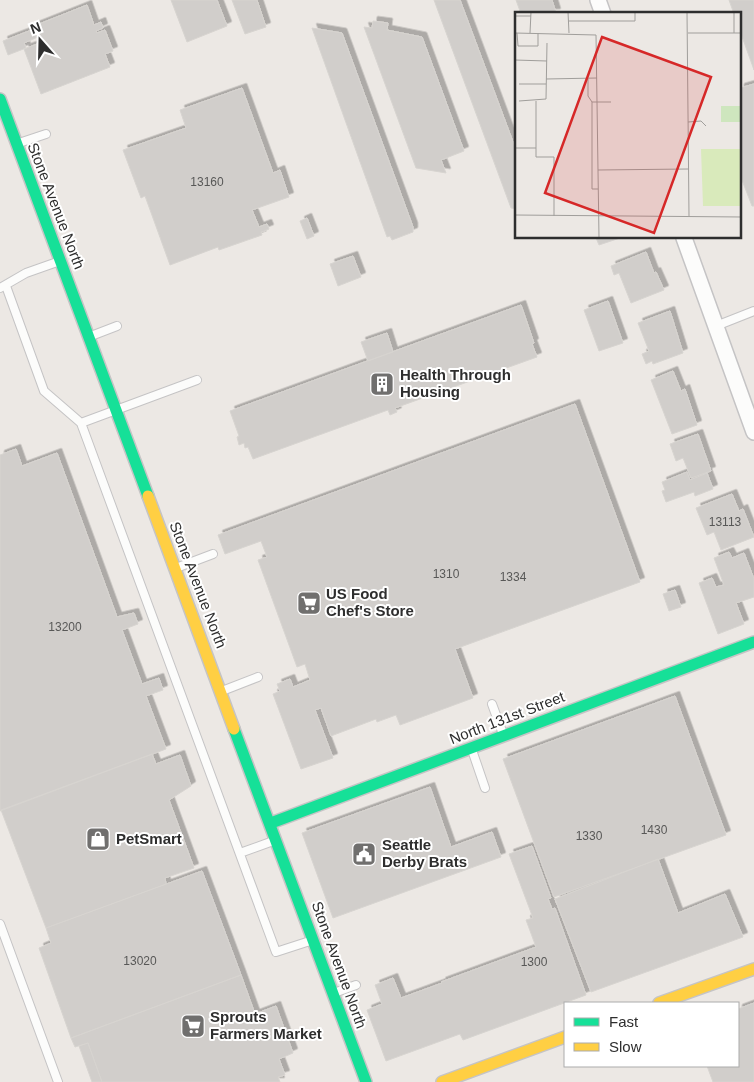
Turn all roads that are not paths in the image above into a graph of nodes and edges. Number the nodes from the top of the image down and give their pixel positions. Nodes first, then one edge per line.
1 (598, 0) edge
2 (602, 12) edge
3 (0, 99) edge
4 (46, 134) dead end
5 (17, 144) junction
6 (684, 239) edge
7 (60, 261) junction
8 (3, 287) edge
9 (754, 311) edge
10 (117, 326) dead end
11 (716, 326) junction
12 (89, 337) junction
13 (197, 380) dead end
14 (116, 410) junction
15 (80, 422) junction
16 (754, 432) edge
17 (214, 554) dead end
18 (176, 568) junction
19 (754, 642) edge
20 (258, 677) dead end
21 (222, 691) junction
22 (492, 704) dead end
23 (504, 736) junction
24 (472, 748) junction
25 (485, 788) dead end
26 (271, 823) junction
27 (277, 840) junction
28 (240, 853) junction
29 (0, 924) edge
30 (314, 940) junction
31 (754, 969) edge
32 (356, 985) dead end
33 (334, 993) junction
34 (662, 1002) edge
35 (564, 1037) edge
36 (58, 1082) edge
37 (366, 1082) edge
38 (442, 1082) edge

1 - 2 street
3 - 5 street, Stone Avenue North
4 - 5 lane
5 - 7 street, Stone Avenue North
6 - 11 street
7 - 8 lane
7 - 12 street, Stone Avenue North
8 - 15 lane
9 - 11 lane
10 - 12 lane
11 - 16 street
12 - 14 street, Stone Avenue North
13 - 14 lane
14 - 15 lane
14 - 18 street, Stone Avenue North
15 - 28 lane
17 - 18 lane
18 - 21 street, Stone Avenue North
19 - 23 street, North 131st Street
20 - 21 lane
21 - 26 street, Stone Avenue North
22 - 23 lane
23 - 24 street, North 131st Street
24 - 25 lane
24 - 26 street, North 131st Street
26 - 27 street, Stone Avenue North
27 - 28 lane
27 - 30 street, Stone Avenue North
28 - 30 lane
29 - 36 lane
30 - 33 street, Stone Avenue North
31 - 34 street
32 - 33 lane
33 - 37 street, Stone Avenue North
35 - 38 street

